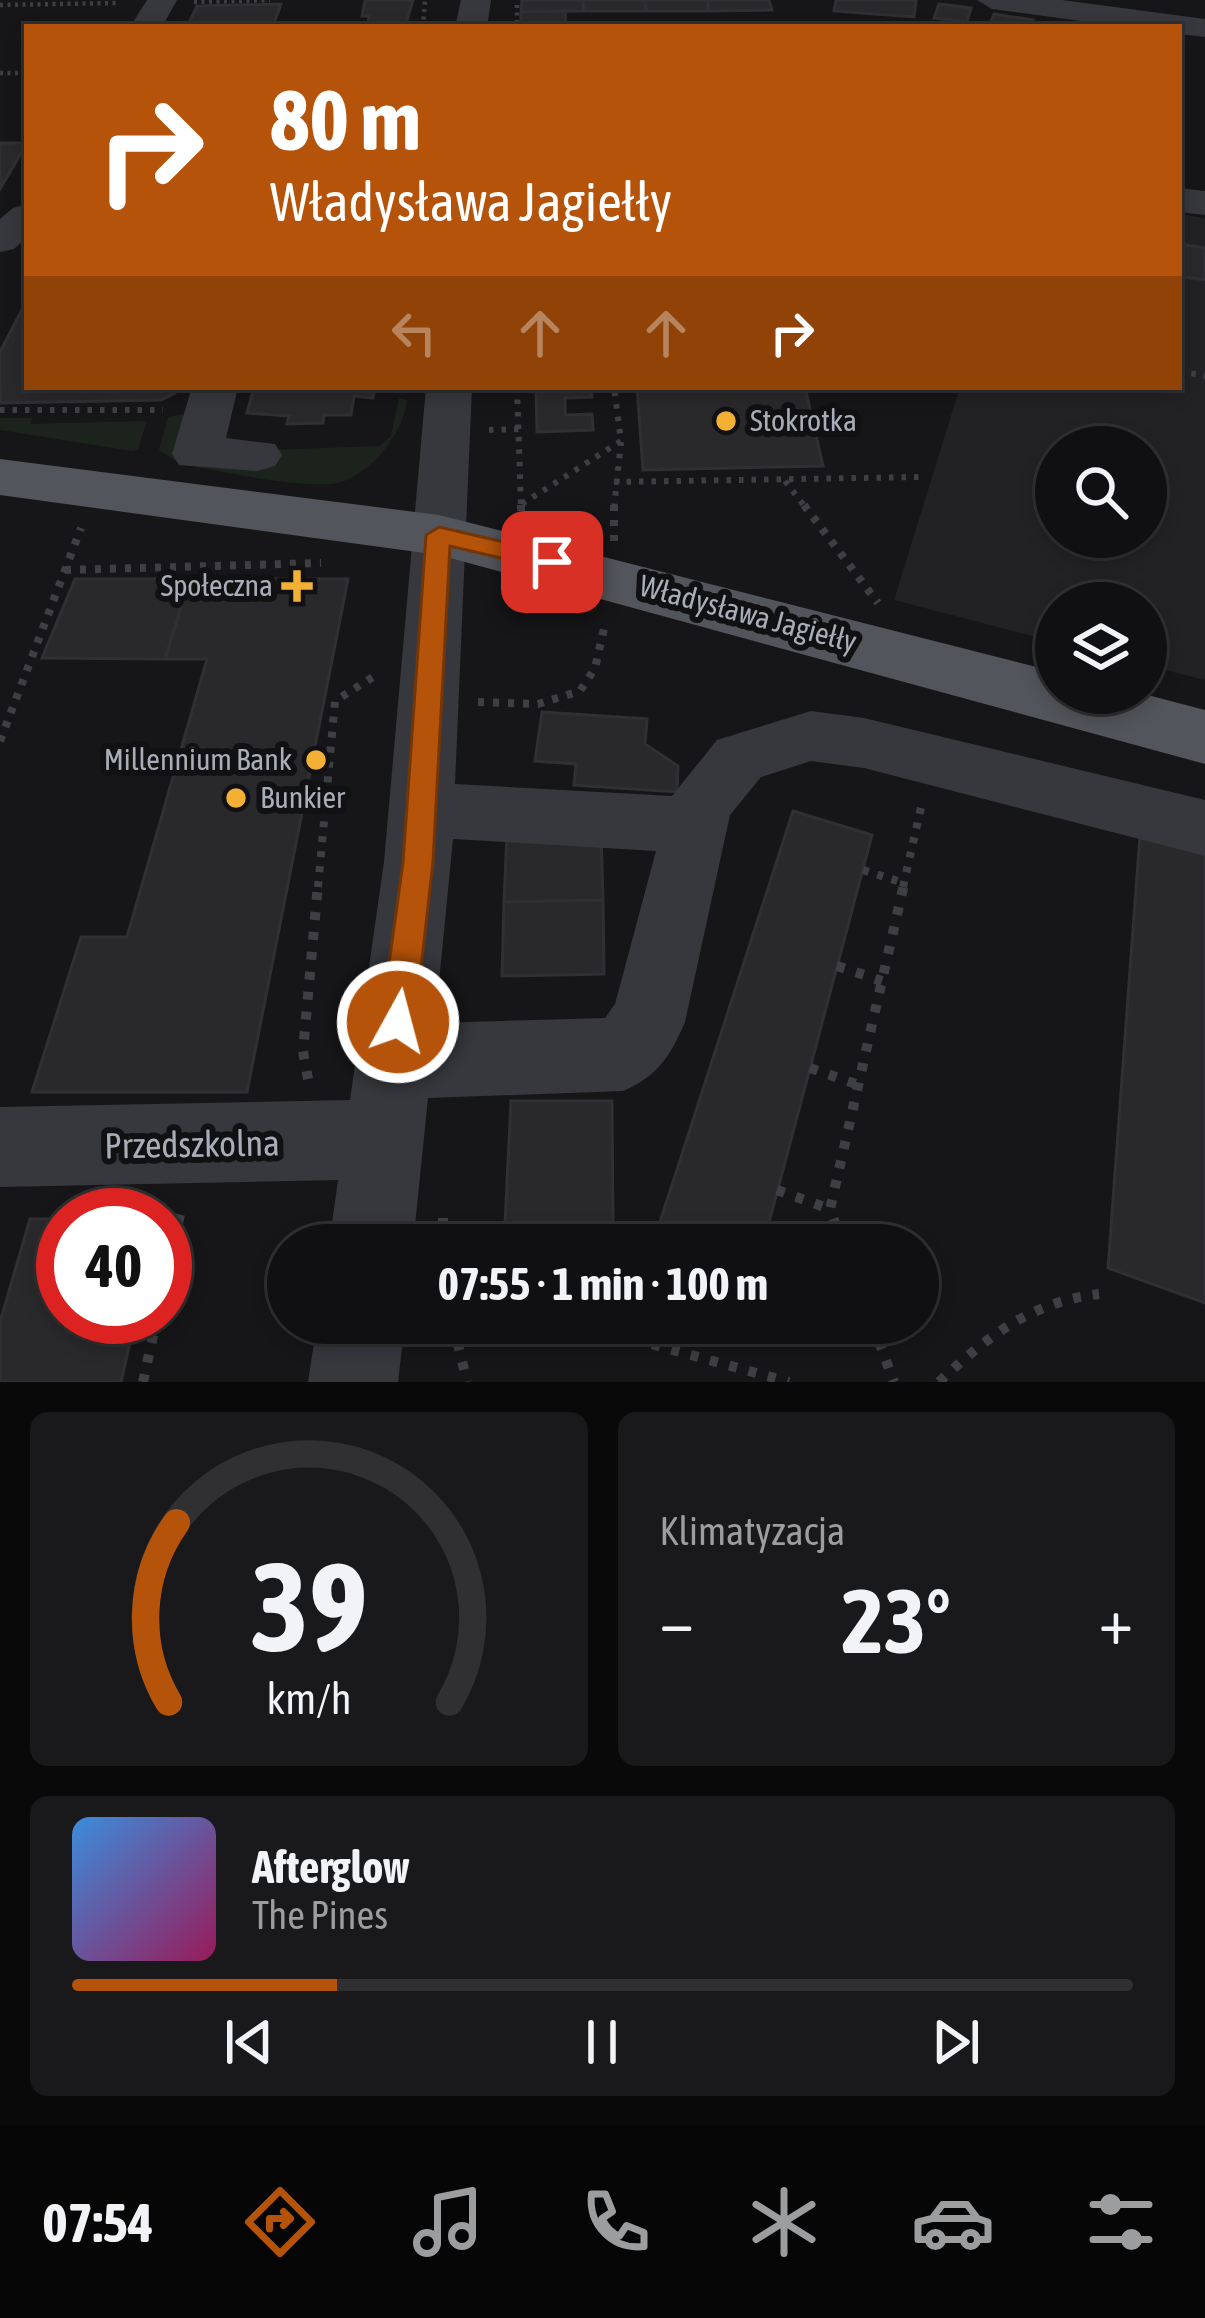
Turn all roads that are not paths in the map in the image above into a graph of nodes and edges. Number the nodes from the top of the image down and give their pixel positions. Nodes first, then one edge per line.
1 (992, 0) edge
2 (1175, 24) edge
3 (24, 222) edge
4 (4, 265) edge
5 (214, 390) edge
6 (449, 390) edge
7 (257, 454) dead end
8 (0, 477) edge
9 (439, 535) junction
10 (1205, 737) edge
11 (421, 810) junction
12 (696, 825) junction
13 (1205, 828) edge
14 (394, 1063) junction
15 (352, 1140) junction
16 (0, 1148) edge
17 (367, 1224) edge
18 (358, 1344) edge
19 (353, 1382) edge

1 - 2 street
3 - 4 street
5 - 7 street
6 - 9 street
8 - 9 main road, Władysława Jagiełły
9 - 10 main road, Władysława Jagiełły
9 - 11 street
11 - 12 street
11 - 14 street
12 - 13 street
12 - 14 street
14 - 15 street
15 - 16 street, Przedszkolna
15 - 17 street
18 - 19 street

